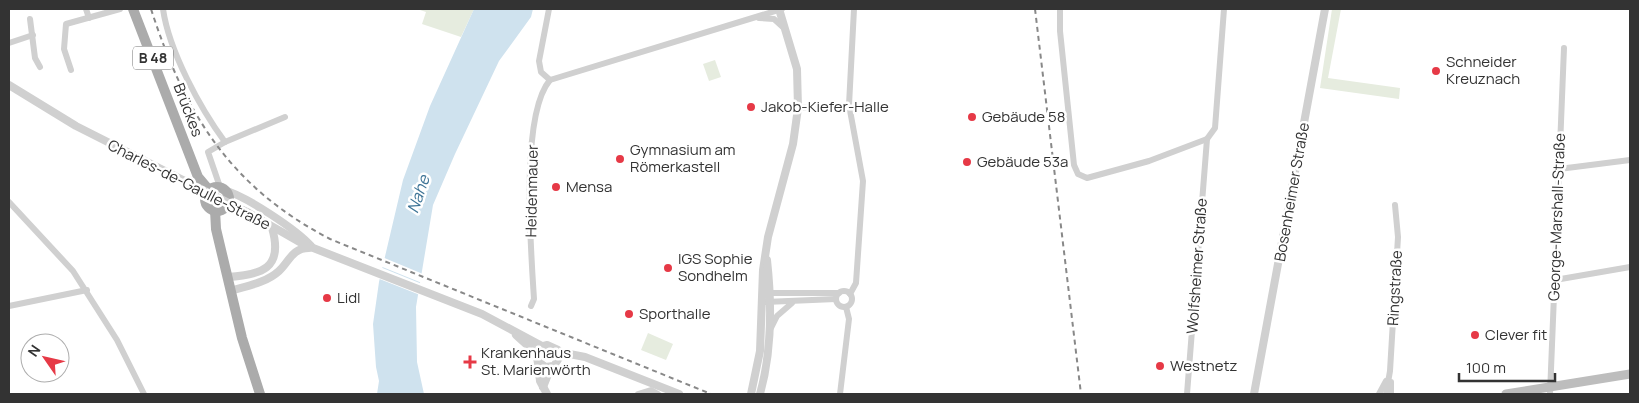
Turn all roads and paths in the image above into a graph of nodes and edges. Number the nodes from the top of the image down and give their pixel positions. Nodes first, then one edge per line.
1 (86, 9) edge
2 (120, 9) edge
3 (133, 9) edge
4 (163, 9) edge
5 (549, 9) edge
6 (780, 9) edge
7 (1060, 9) edge
8 (1224, 9) edge
9 (1326, 9) edge
10 (853, 11) edge
11 (89, 18) junction
12 (753, 18) junction
13 (30, 20) dead end
14 (786, 30) junction
15 (33, 35) junction
16 (9, 42) edge
17 (1564, 48) dead end
18 (40, 66) dead end
19 (71, 70) dead end
20 (550, 80) junction
21 (9, 85) edge
22 (849, 105) junction
23 (798, 108) junction
24 (285, 117) dead end
25 (1206, 139) junction
26 (225, 142) junction
27 (1630, 160) edge
28 (1559, 169) junction
29 (222, 188) junction
30 (209, 190) junction
31 (9, 202) edge
32 (1395, 205) dead end
33 (215, 210) junction
34 (272, 228) junction
35 (313, 248) junction
36 (1630, 267) edge
37 (227, 277) junction
38 (1555, 280) junction
39 (87, 290) junction
40 (230, 291) junction
41 (766, 293) junction
42 (850, 294) junction
43 (838, 296) junction
44 (766, 302) junction
45 (793, 303) junction
46 (9, 306) edge
47 (531, 306) dead end
48 (846, 307) junction
49 (504, 324) junction
50 (770, 330) junction
51 (542, 346) junction
52 (559, 356) junction
53 (537, 357) junction
54 (552, 367) junction
55 (1390, 371) junction
56 (1630, 374) edge
57 (1550, 391) edge
58 (545, 392) edge
59 (1257, 393) edge
60 (144, 394) edge
61 (260, 394) edge
62 (638, 394) edge
63 (658, 394) edge
64 (679, 394) edge
65 (751, 394) edge
66 (760, 394) edge
67 (840, 394) edge
68 (1187, 394) edge
69 (1379, 394) edge
70 (1386, 394) edge
71 (1391, 394) edge
72 (1506, 394) edge

1 - 11 street
2 - 11 street
3 - 30 main road, Brückes / B 48
4 - 26 street
5 - 20 street
6 - 12 street
6 - 14 street
7 - 25 street
8 - 25 street
9 - 59 street, Bosenheimer Straße
10 - 22 street
11 - 19 street
12 - 14 street
12 - 20 street
13 - 15 street
14 - 23 street
15 - 16 street
15 - 18 street
17 - 28 street, George-Marshall-Straße
20 - 47 street, Heidenmauer
21 - 34 street, Charles-de-Gaulle-Straße, bridge
22 - 23 street
22 - 42 street
23 - 41 street
24 - 26 street
25 - 68 street, Wolfsheimer Straße
26 - 29 street
27 - 28 street
28 - 38 street, George-Marshall-Straße
29 - 30 main road
29 - 33 main road
29 - 35 street
30 - 33 main road
31 - 39 street
32 - 55 street, Ringstraße
33 - 37 main road
34 - 35 street, Charles-de-Gaulle-Straße
34 - 37 street
35 - 40 street
35 - 49 street, Charles-de-Gaulle-Straße
36 - 38 street
37 - 40 main road
38 - 57 street, George-Marshall-Straße
39 - 46 street
39 - 60 street
40 - 61 main road
41 - 43 street
41 - 44 street
42 - 43 street
42 - 48 street
43 - 45 street
43 - 48 street
44 - 45 street
44 - 50 street
44 - 65 street
45 - 50 street
48 - 67 street
49 - 51 street
49 - 53 street
50 - 66 street
51 - 52 street
51 - 53 street
52 - 54 street
52 - 64 street
53 - 54 street
53 - 58 street
54 - 58 street
55 - 69 street
55 - 70 street, Ringstraße
55 - 71 street, Ringstraße
56 - 57 main road
57 - 72 main road
62 - 63 street

